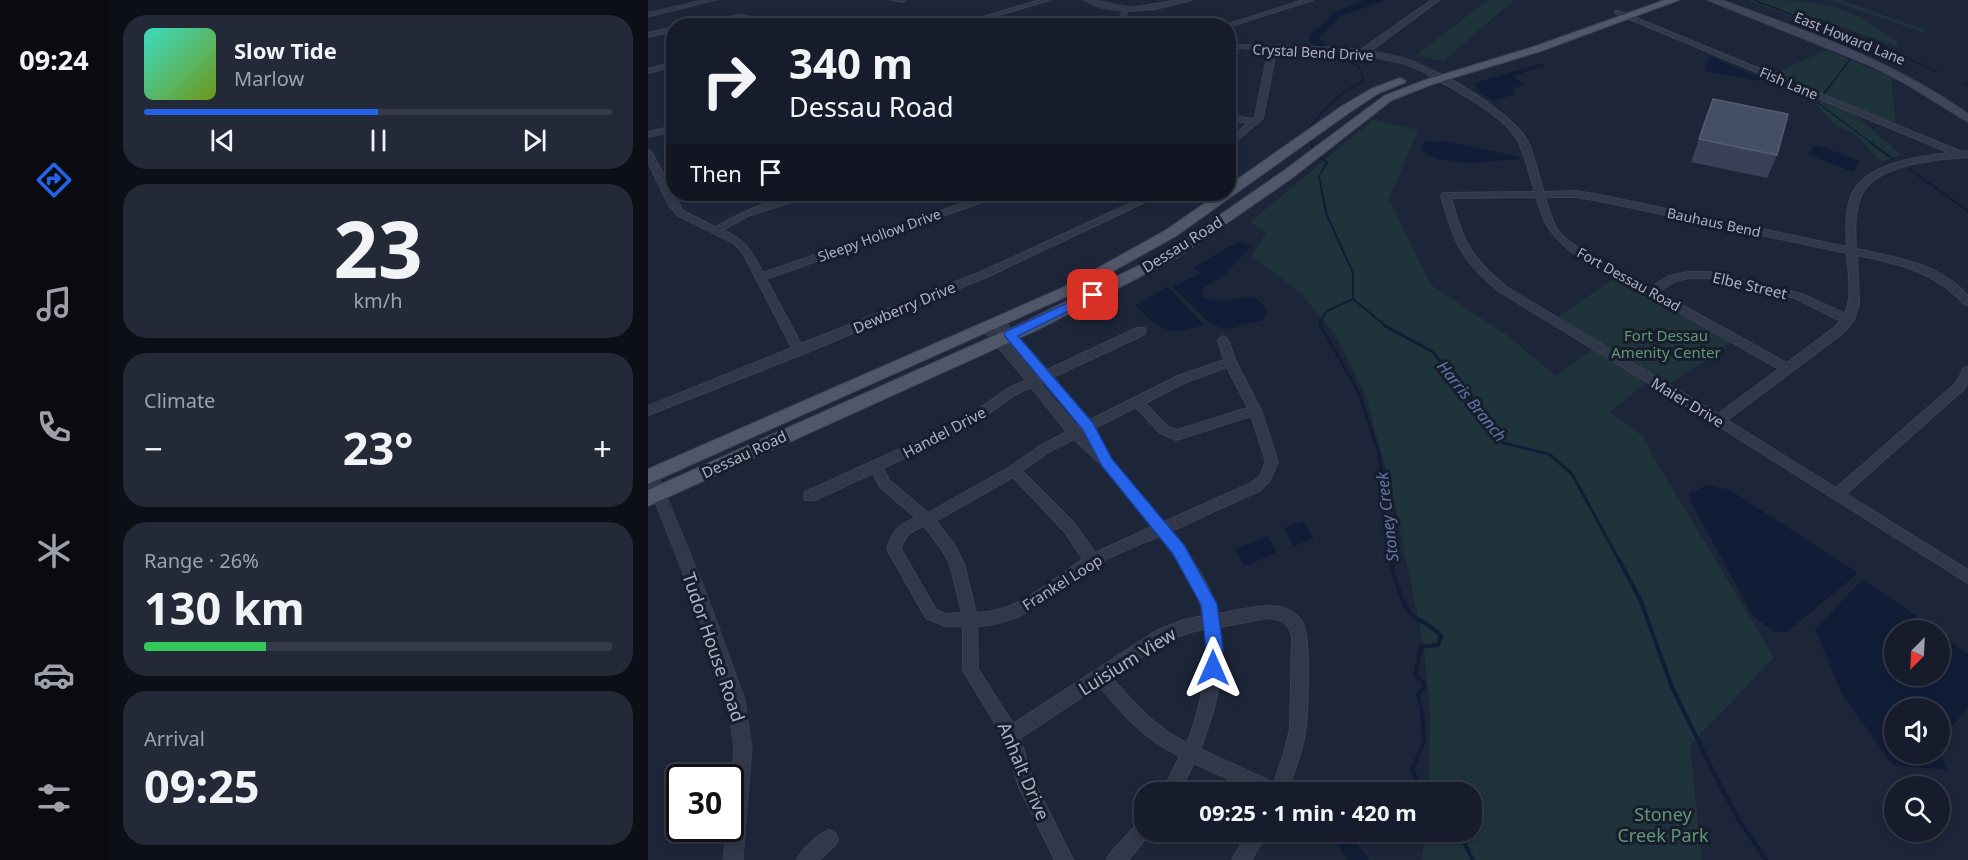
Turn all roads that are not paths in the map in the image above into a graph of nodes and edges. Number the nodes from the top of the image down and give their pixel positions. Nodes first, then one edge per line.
1 (713, 0) edge
2 (896, 0) edge
3 (903, 0) edge
4 (1047, 0) edge
5 (1087, 0) edge
6 (1190, 0) edge
7 (1310, 0) edge
8 (1436, 0) edge
9 (1649, 0) edge
10 (1674, 0) edge
11 (1713, 0) edge
12 (1726, 0) edge
13 (1127, 9) junction
14 (1617, 12) junction
15 (648, 15) edge
16 (989, 16) dead end
17 (1630, 17) junction
18 (1122, 18) edge
19 (1236, 23) edge
20 (666, 31) edge
21 (648, 35) edge
22 (1236, 47) edge
23 (1845, 47) junction
24 (1272, 50) junction
25 (1362, 53) junction
26 (1871, 58) junction
27 (666, 66) edge
28 (648, 71) edge
29 (1430, 72) junction
30 (1440, 79) junction
31 (1936, 84) junction
32 (1968, 106) edge
33 (1236, 118) edge
34 (1968, 119) edge
35 (1255, 122) junction
36 (666, 130) edge
37 (648, 135) edge
38 (1236, 139) edge
39 (648, 153) edge
40 (1964, 155) edge
41 (666, 180) edge
42 (661, 181) junction
43 (1236, 188) edge
44 (666, 189) edge
45 (1540, 194) junction
46 (1446, 195) joint
47 (673, 201) edge
48 (786, 201) edge
49 (976, 201) edge
50 (1142, 201) edge
51 (1218, 201) edge
52 (716, 230) junction
53 (1852, 251) junction
54 (762, 277) junction
55 (1651, 292) junction
56 (1968, 302) edge
57 (1848, 320) junction
58 (999, 331) junction
59 (1141, 331) dead end
60 (1223, 340) dead end
61 (799, 351) junction
62 (1230, 362) junction
63 (1787, 368) junction
64 (1968, 371) edge
65 (1045, 376) junction
66 (1033, 382) junction
67 (1137, 401) junction
68 (1255, 410) junction
69 (648, 411) edge
70 (1718, 420) junction
71 (1088, 426) junction
72 (1075, 433) junction
73 (1107, 462) junction
74 (876, 467) junction
75 (1014, 470) junction
76 (650, 476) edge
77 (1837, 494) junction
78 (654, 495) edge
79 (810, 496) dead end
80 (927, 520) junction
81 (1161, 529) junction
82 (1092, 560) junction
83 (1968, 577) edge
84 (970, 618) junction
85 (1210, 621) junction
86 (1101, 677) junction
87 (1011, 735) junction
88 (1190, 755) junction
89 (1175, 782) edge
90 (1253, 782) edge
91 (1281, 782) edge
92 (829, 839) dead end
93 (1134, 840) edge
94 (1253, 842) edge
95 (734, 860) edge
96 (806, 860) edge
97 (1064, 860) edge
98 (1116, 860) edge
99 (1242, 860) edge

1 - 15 street
2 - 3 street
4 - 16 street
5 - 13 street
6 - 13 street
7 - 19 street
8 - 25 street
9 - 14 main road, Dessau Road
10 - 17 main road, Dessau Road
11 - 23 main road, East Howard Lane
12 - 23 main road, East Howard Lane
13 - 18 street
14 - 17 street, Fish Lane
14 - 29 main road, Dessau Road
17 - 30 main road, Dessau Road
17 - 40 street, Fish Lane
20 - 21 street
22 - 24 street, Crystal Bend Drive
23 - 26 main road, East Howard Lane
24 - 25 street, Crystal Bend Drive
24 - 35 street
25 - 29 street, Crystal Bend Drive
26 - 31 main road, East Howard Lane
26 - 31 main road
26 - 34 main road, East Howard Lane
27 - 28 street
29 - 30 street, Fort Dessau Road
29 - 43 main road, Dessau Road
30 - 45 street, Fort Dessau Road
30 - 58 main road, Dessau Road
31 - 32 main road, East Howard Lane
33 - 35 street
35 - 38 street
36 - 37 street
39 - 42 street
40 - 53 street
41 - 42 street
42 - 44 street
45 - 46 street, Bauhaus Bend
45 - 53 street, Bauhaus Bend
45 - 55 street, Fort Dessau Road
46 - 70 street, Maier Drive
47 - 52 street
48 - 52 street
49 - 54 street, Sleepy Hollow Drive
50 - 61 street, Dewberry Drive
51 - 58 main road, Dessau Road
52 - 54 street
53 - 56 street, Bauhaus Bend
53 - 57 street
54 - 61 street
55 - 57 street, Elbe Street
55 - 63 street, Fort Dessau Road
57 - 63 street
58 - 65 street
58 - 66 street
58 - 76 main road, Dessau Road
58 - 78 main road, Dessau Road
59 - 65 street, Handel Drive
60 - 62 street, Frankel Loop
61 - 69 street, Dewberry Drive
62 - 67 street, Frankel Loop
62 - 68 street, Frankel Loop
63 - 70 street
64 - 77 street
65 - 66 street, Handel Drive
65 - 71 street
66 - 72 street
66 - 74 street, Handel Drive
67 - 68 street
67 - 71 street, Frankel Loop
68 - 81 street, Frankel Loop
70 - 77 street, Maier Drive
71 - 72 street, Frankel Loop
71 - 73 street
72 - 73 street
72 - 75 street, Frankel Loop
73 - 81 street
74 - 79 street, Handel Drive
74 - 80 street, Anhalt Drive
75 - 80 street, Frankel Loop
75 - 82 street
76 - 78 street, Tudor House Road
77 - 83 street, Maier Drive
78 - 95 street, Tudor House Road
80 - 84 street, Anhalt Drive
80 - 84 street, Frankel Loop
81 - 82 street, Frankel Loop
81 - 85 street
82 - 84 street, Frankel Loop
84 - 87 street, Anhalt Drive
85 - 86 street, Luisium View
85 - 88 street
85 - 91 street, Luisium View
86 - 87 street, Luisium View
86 - 88 street
87 - 97 street, Anhalt Drive
88 - 89 street
88 - 90 street
92 - 96 street
93 - 98 street
94 - 99 street

